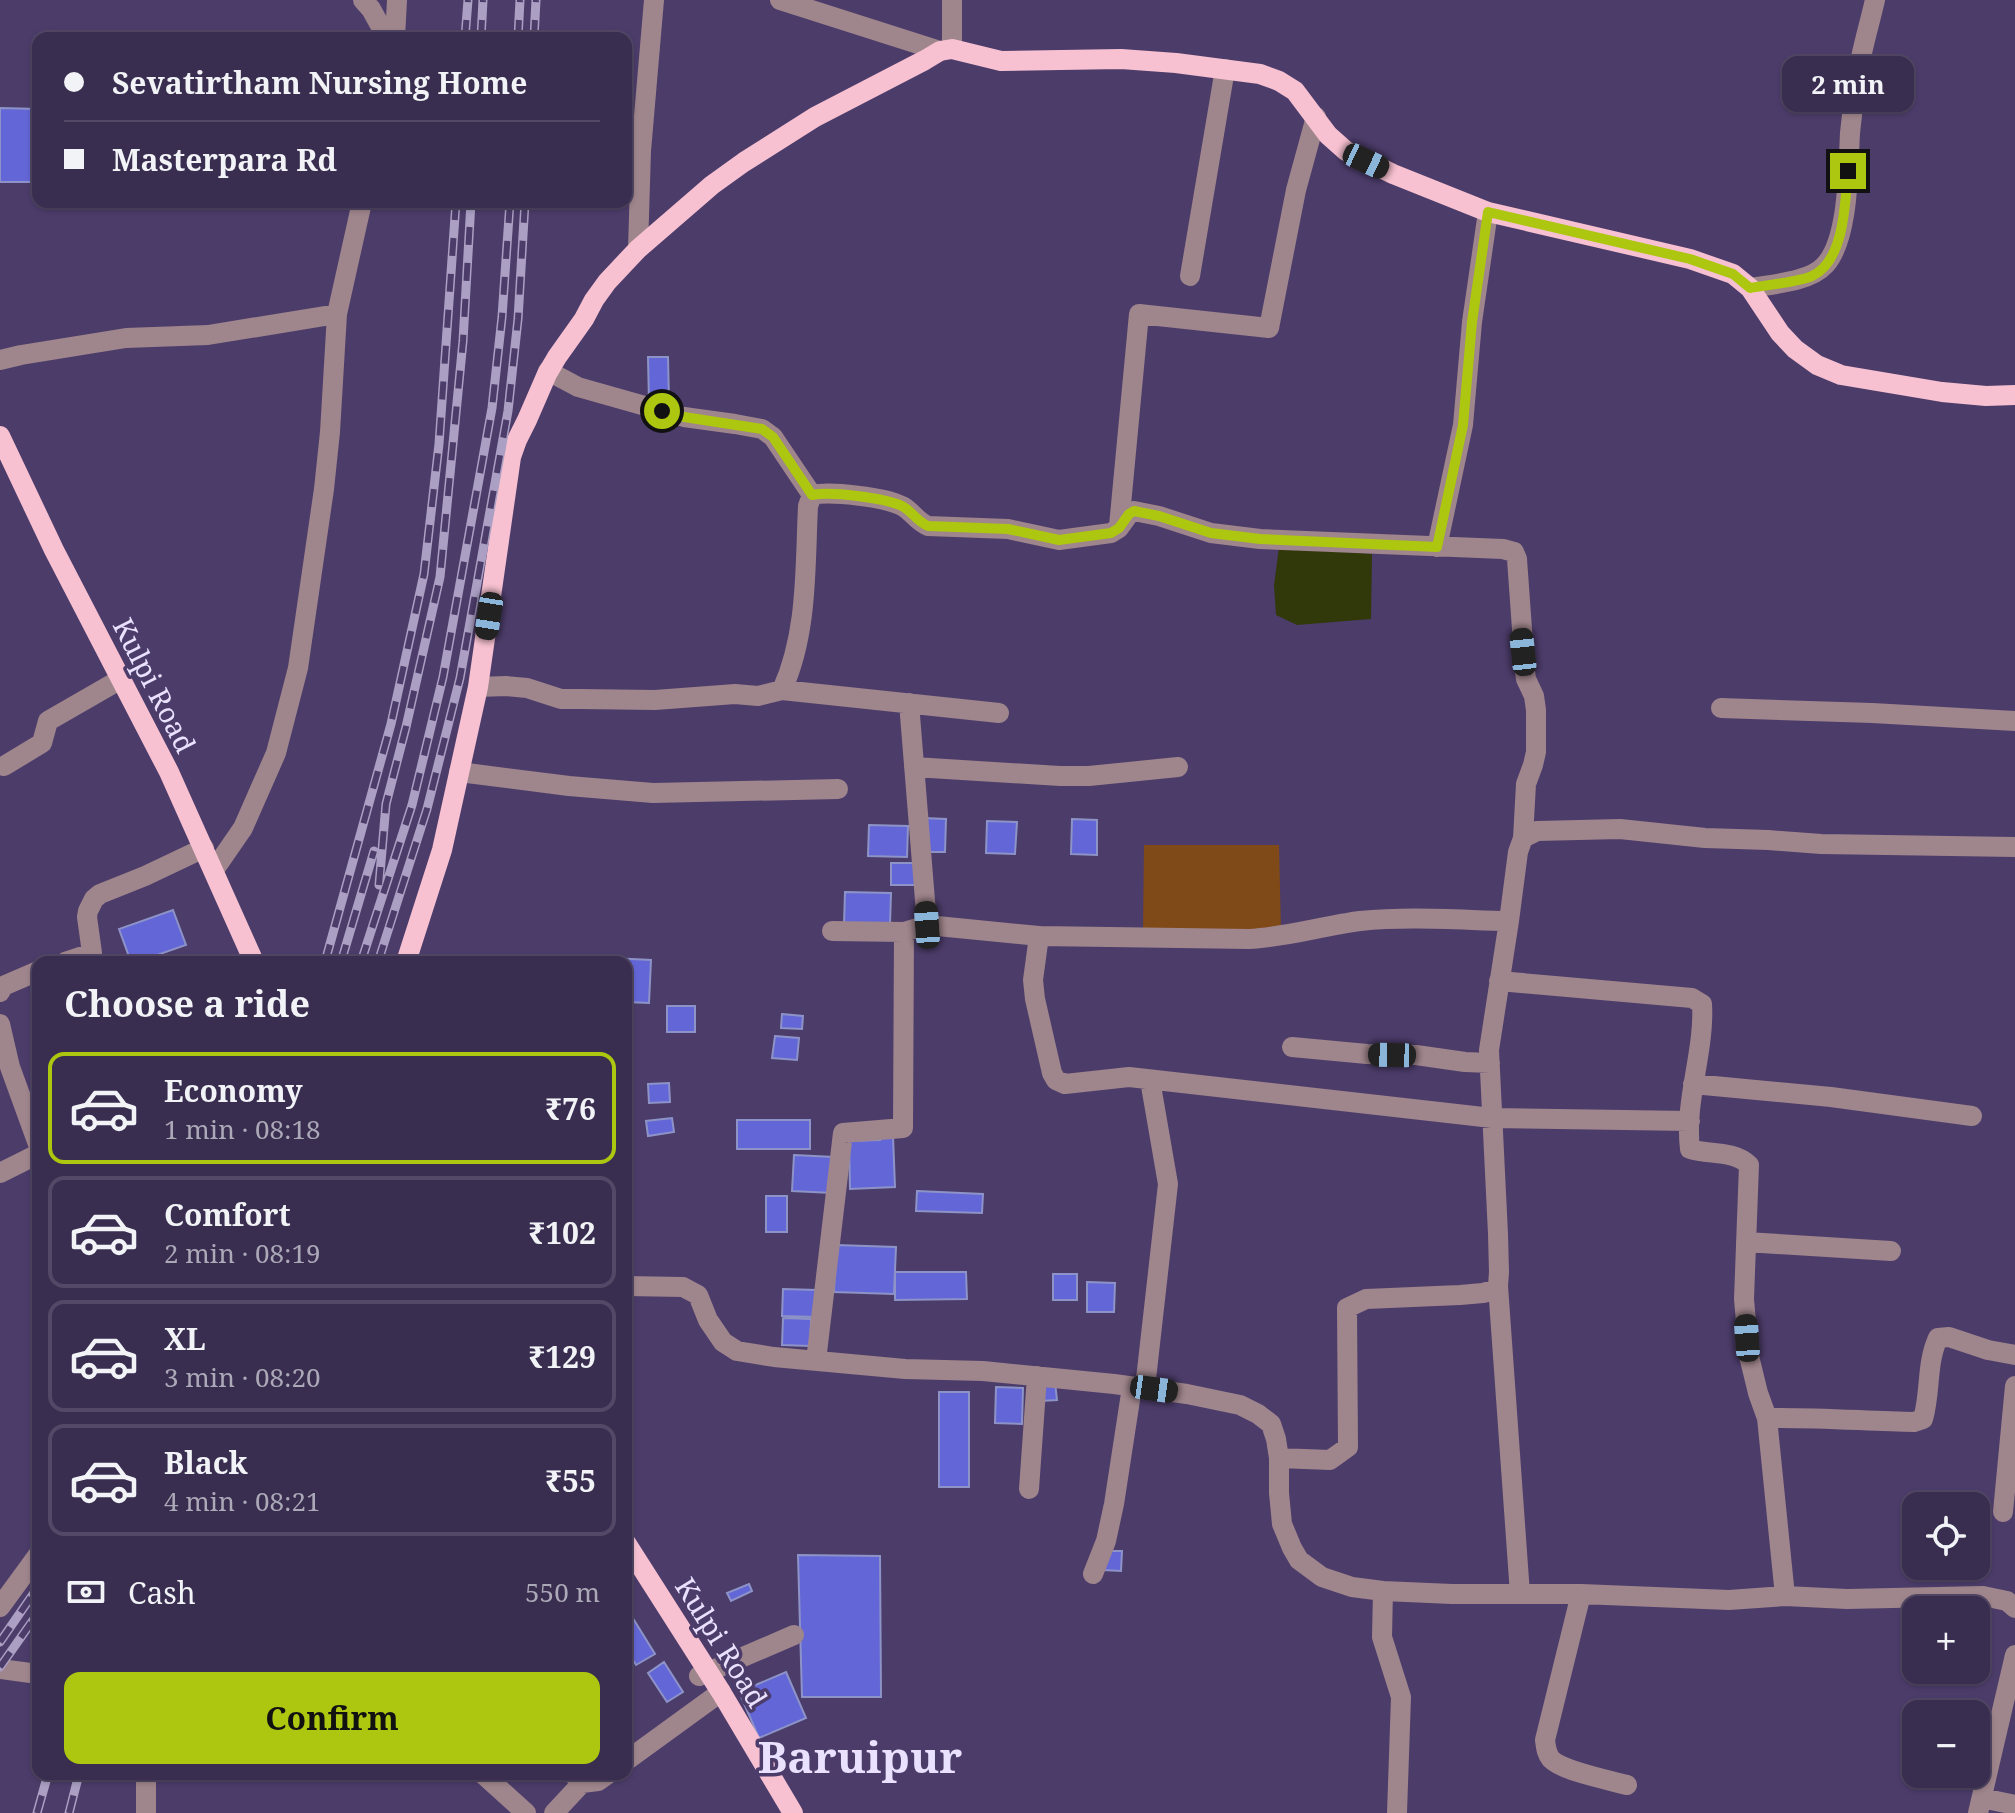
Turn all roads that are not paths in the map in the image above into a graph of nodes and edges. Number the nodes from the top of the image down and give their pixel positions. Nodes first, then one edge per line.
1 (363, 0) edge
2 (397, 0) edge
3 (654, 0) edge
4 (780, 0) edge
5 (952, 0) edge
6 (1875, 0) edge
7 (384, 32) edge
8 (395, 32) edge
9 (946, 50) junction
10 (1225, 69) junction
11 (1316, 117) junction
12 (361, 208) edge
13 (1488, 212) junction
14 (638, 249) junction
15 (1190, 276) dead end
16 (1750, 288) junction
17 (337, 314) junction
18 (0, 360) edge
19 (548, 371) junction
20 (2015, 395) edge
21 (0, 436) edge
22 (812, 495) junction
23 (1119, 528) junction
24 (1437, 547) junction
25 (121, 679) junction
26 (478, 687) junction
27 (782, 690) junction
28 (909, 703) junction
29 (1721, 708) dead end
30 (999, 713) dead end
31 (2015, 721) edge
32 (4, 766) dead end
33 (914, 767) junction
34 (1178, 767) dead end
35 (459, 772) junction
36 (838, 789) dead end
37 (1523, 838) junction
38 (2015, 847) edge
39 (204, 848) junction
40 (214, 870) junction
41 (1509, 921) junction
42 (927, 925) junction
43 (832, 931) dead end
44 (904, 932) junction
45 (1039, 936) junction
46 (83, 956) edge
47 (251, 956) edge
48 (408, 956) edge
49 (32, 973) edge
50 (1499, 981) junction
51 (1, 983) edge
52 (0, 1024) edge
53 (1292, 1047) dead end
54 (1490, 1063) junction
55 (1150, 1080) junction
56 (1693, 1084) junction
57 (1972, 1116) dead end
58 (1492, 1118) junction
59 (1690, 1121) junction
60 (32, 1128) edge
61 (32, 1157) edge
62 (0, 1173) edge
63 (1746, 1242) junction
64 (1891, 1251) dead end
65 (632, 1286) edge
66 (1498, 1286) junction
67 (2015, 1355) edge
68 (816, 1361) junction
69 (1037, 1376) junction
70 (2015, 1386) edge
71 (1138, 1388) junction
72 (1767, 1418) junction
73 (1279, 1458) junction
74 (1029, 1489) dead end
75 (2003, 1512) dead end
76 (632, 1553) edge
77 (32, 1563) edge
78 (1093, 1574) dead end
79 (1383, 1591) junction
80 (1520, 1594) junction
81 (1581, 1594) junction
82 (1785, 1596) junction
83 (0, 1607) edge
84 (2015, 1608) edge
85 (794, 1635) dead end
86 (2015, 1655) edge
87 (0, 1669) edge
88 (32, 1673) edge
89 (704, 1674) junction
90 (721, 1692) junction
91 (632, 1757) edge
92 (146, 1780) edge
93 (490, 1780) edge
94 (577, 1780) edge
95 (1627, 1785) dead end
96 (1980, 1805) edge
97 (2015, 1805) edge
98 (146, 1813) edge
99 (526, 1813) edge
100 (554, 1813) edge
101 (793, 1813) edge
102 (1397, 1813) edge

1 - 7 street
2 - 8 street
3 - 14 street
4 - 9 street
5 - 9 street
6 - 16 street
9 - 10 main road
9 - 14 main road
10 - 11 main road
10 - 15 street
11 - 13 main road
11 - 23 street
12 - 17 street
13 - 16 main road
13 - 24 street
14 - 19 main road
16 - 20 main road
17 - 18 street
17 - 40 street
19 - 22 street
19 - 26 main road
21 - 25 main road, Kulpi Road
22 - 23 street
22 - 27 street
23 - 24 street
24 - 37 street
25 - 32 street
25 - 39 main road, Kulpi Road
26 - 27 street
26 - 35 main road
27 - 28 street
28 - 30 street
28 - 33 street
29 - 31 street
33 - 34 street
33 - 42 street
35 - 36 street
35 - 48 main road
37 - 38 street
37 - 41 street
39 - 40 main road, Kulpi Road
39 - 46 street
40 - 47 main road, Kulpi Road
41 - 45 street
41 - 50 street
42 - 44 street
42 - 45 street
43 - 44 street
44 - 68 street
45 - 55 street
49 - 51 street
50 - 54 street
50 - 56 street
52 - 60 street
53 - 54 street
54 - 58 street
55 - 58 street
55 - 71 street
56 - 57 street
56 - 59 street
58 - 59 street
58 - 66 street
59 - 63 street
61 - 62 street
63 - 64 street
63 - 72 street
65 - 68 street
66 - 73 street
66 - 80 street
67 - 72 street
68 - 69 street
69 - 71 street
69 - 74 street
70 - 75 street
71 - 73 street
71 - 78 street
72 - 82 street
73 - 79 street
76 - 89 main road, Kulpi Road
77 - 83 street
79 - 80 street
79 - 102 street
80 - 81 street
81 - 82 street
81 - 95 street
82 - 84 street
85 - 89 street
86 - 96 street
87 - 88 street
89 - 90 main road, Kulpi Road
90 - 91 street
90 - 101 main road, Kulpi Road
92 - 98 street
93 - 99 street
94 - 100 street
96 - 97 street

